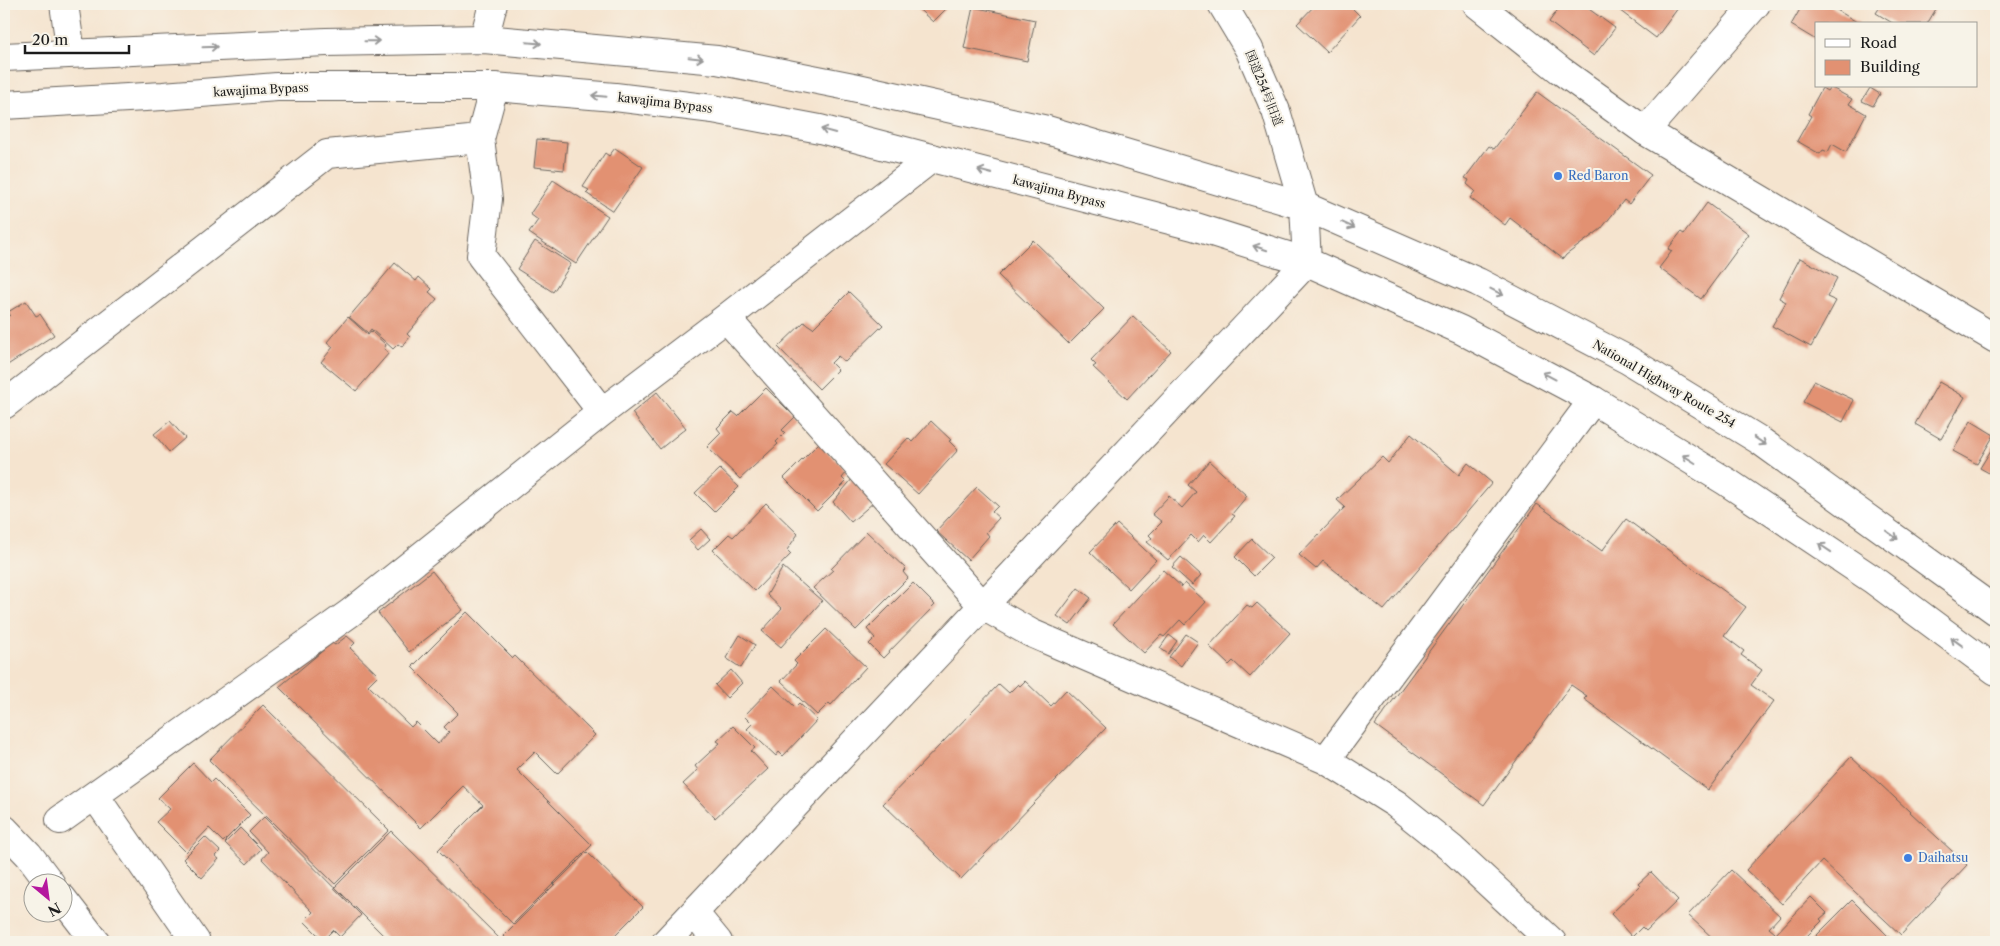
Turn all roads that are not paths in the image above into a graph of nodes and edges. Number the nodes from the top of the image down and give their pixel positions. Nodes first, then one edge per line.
1 (64, 4) edge
2 (494, 4) edge
3 (1222, 4) edge
4 (1477, 4) edge
5 (1756, 4) edge
6 (484, 39) junction
7 (71, 54) junction
8 (4, 57) edge
9 (494, 86) junction
10 (4, 105) edge
11 (1645, 131) junction
12 (480, 139) junction
13 (932, 158) junction
14 (1304, 206) junction
15 (1306, 262) junction
16 (726, 318) junction
17 (1996, 340) edge
18 (1593, 400) junction
19 (4, 406) edge
20 (602, 412) junction
21 (983, 606) junction
22 (1996, 611) edge
23 (1996, 671) edge
24 (1326, 760) junction
25 (95, 796) junction
26 (60, 820) dead end
27 (4, 829) edge
28 (43, 874) edge
29 (72, 911) edge
30 (695, 914) junction
31 (96, 942) edge
32 (196, 942) edge
33 (666, 942) edge
34 (718, 942) edge
35 (1552, 942) edge

1 - 7 main road
2 - 6 main road
3 - 14 main road, 国道254号旧道
4 - 11 main road
5 - 11 main road
7 -> 6 main road
6 -> 14 main road
7 - 8 main road
9 - 10 main road, kawajima Bypass
9 - 12 main road
13 -> 9 main road, kawajima Bypass
11 - 17 main road
12 - 19 main road
12 - 20 main road
15 -> 13 main road, kawajima Bypass
13 - 16 main road
14 - 15 main road, 国道254号旧道
14 -> 22 main road, National Highway Route 254
18 -> 15 main road
15 - 21 main road
16 - 20 main road
16 - 21 main road
23 -> 18 main road
18 - 24 main road
20 - 25 main road
21 - 24 main road
21 - 30 main road
24 - 35 main road
25 - 26 main road
25 - 32 main road
27 - 28 main road
29 - 31 main road
30 - 33 main road
30 - 34 main road

